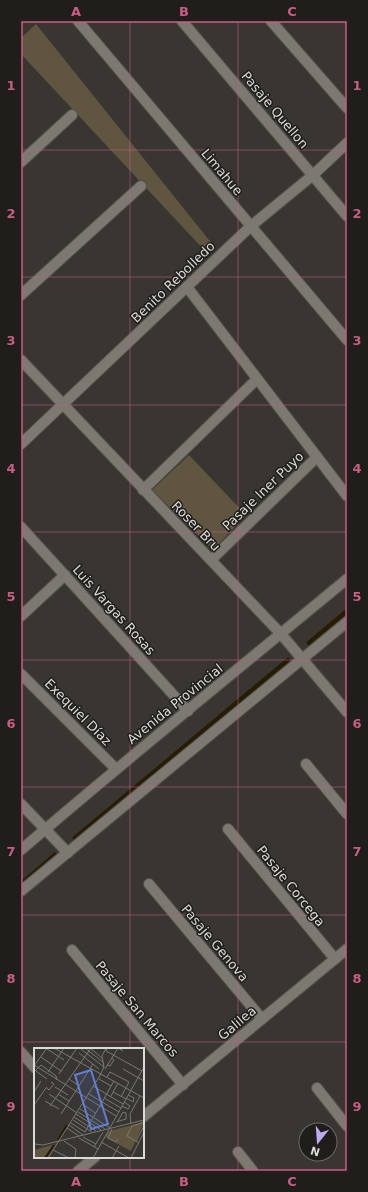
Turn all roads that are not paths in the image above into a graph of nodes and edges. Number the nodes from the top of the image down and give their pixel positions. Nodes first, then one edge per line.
1 (78, 21) edge
2 (182, 21) edge
3 (271, 21) edge
4 (347, 108) edge
5 (72, 115) dead end
6 (347, 143) edge
7 (21, 162) edge
8 (313, 175) junction
9 (142, 186) dead end
10 (347, 216) edge
11 (251, 226) junction
12 (187, 287) junction
13 (21, 295) edge
14 (347, 340) edge
15 (21, 360) edge
16 (257, 379) junction
17 (63, 404) junction
18 (21, 444) edge
19 (317, 457) junction
20 (143, 490) junction
21 (347, 496) edge
22 (21, 527) edge
23 (211, 560) junction
24 (65, 575) junction
25 (347, 579) edge
26 (21, 616) edge
27 (347, 622) edge
28 (280, 634) junction
29 (302, 659) junction
30 (21, 674) edge
31 (188, 711) junction
32 (347, 712) edge
33 (306, 764) dead end
34 (116, 769) junction
35 (21, 804) edge
36 (347, 814) edge
37 (45, 829) junction
38 (228, 829) dead end
39 (21, 850) edge
40 (68, 853) junction
41 (149, 884) dead end
42 (21, 891) edge
43 (347, 949) edge
44 (72, 950) dead end
45 (335, 959) junction
46 (262, 1019) junction
47 (21, 1052) edge
48 (34, 1067) edge
49 (183, 1085) junction
50 (317, 1088) dead end
51 (144, 1117) edge
52 (347, 1126) edge
53 (238, 1152) dead end
54 (94, 1158) edge
55 (78, 1171) edge
56 (253, 1171) edge

1 - 11 street, Limahue
2 - 8 street, Pasaje Quellon
3 - 4 street
5 - 7 street
6 - 8 street, Benito Rebolledo
8 - 10 street, Pasaje Quellon
8 - 11 street, Benito Rebolledo
9 - 13 street
11 - 12 street, Benito Rebolledo
11 - 14 street, Limahue
12 - 16 street
12 - 17 street, Benito Rebolledo
15 - 17 street, Roser Bru
16 - 19 street
16 - 20 street
17 - 18 street, Benito Rebolledo
17 - 20 street, Roser Bru
19 - 21 street
19 - 23 street, Pasaje Iner Puyo
20 - 23 street, Roser Bru
22 - 24 street, Luis Vargas Rosas
23 - 28 street, Roser Bru
24 - 26 street
24 - 31 street, Luis Vargas Rosas
25 - 28 street, Avenida Provincial
27 - 29 street
28 - 29 street, Roser Bru
28 - 31 street, Avenida Provincial
29 - 32 street, Roser Bru
29 - 40 street
30 - 34 street, Exequiel Díaz
31 - 34 street, Avenida Provincial
33 - 36 street
34 - 37 street, Avenida Provincial
35 - 37 street
37 - 39 street, Avenida Provincial
37 - 40 street
38 - 45 street, Pasaje Corcega
40 - 42 street
41 - 46 street, Pasaje Genova
43 - 45 street, Galilea
44 - 49 street, Pasaje San Marcos
45 - 46 street, Galilea
46 - 49 street, Galilea
47 - 48 street
49 - 51 street, Galilea
50 - 52 street
53 - 56 street
54 - 55 street

